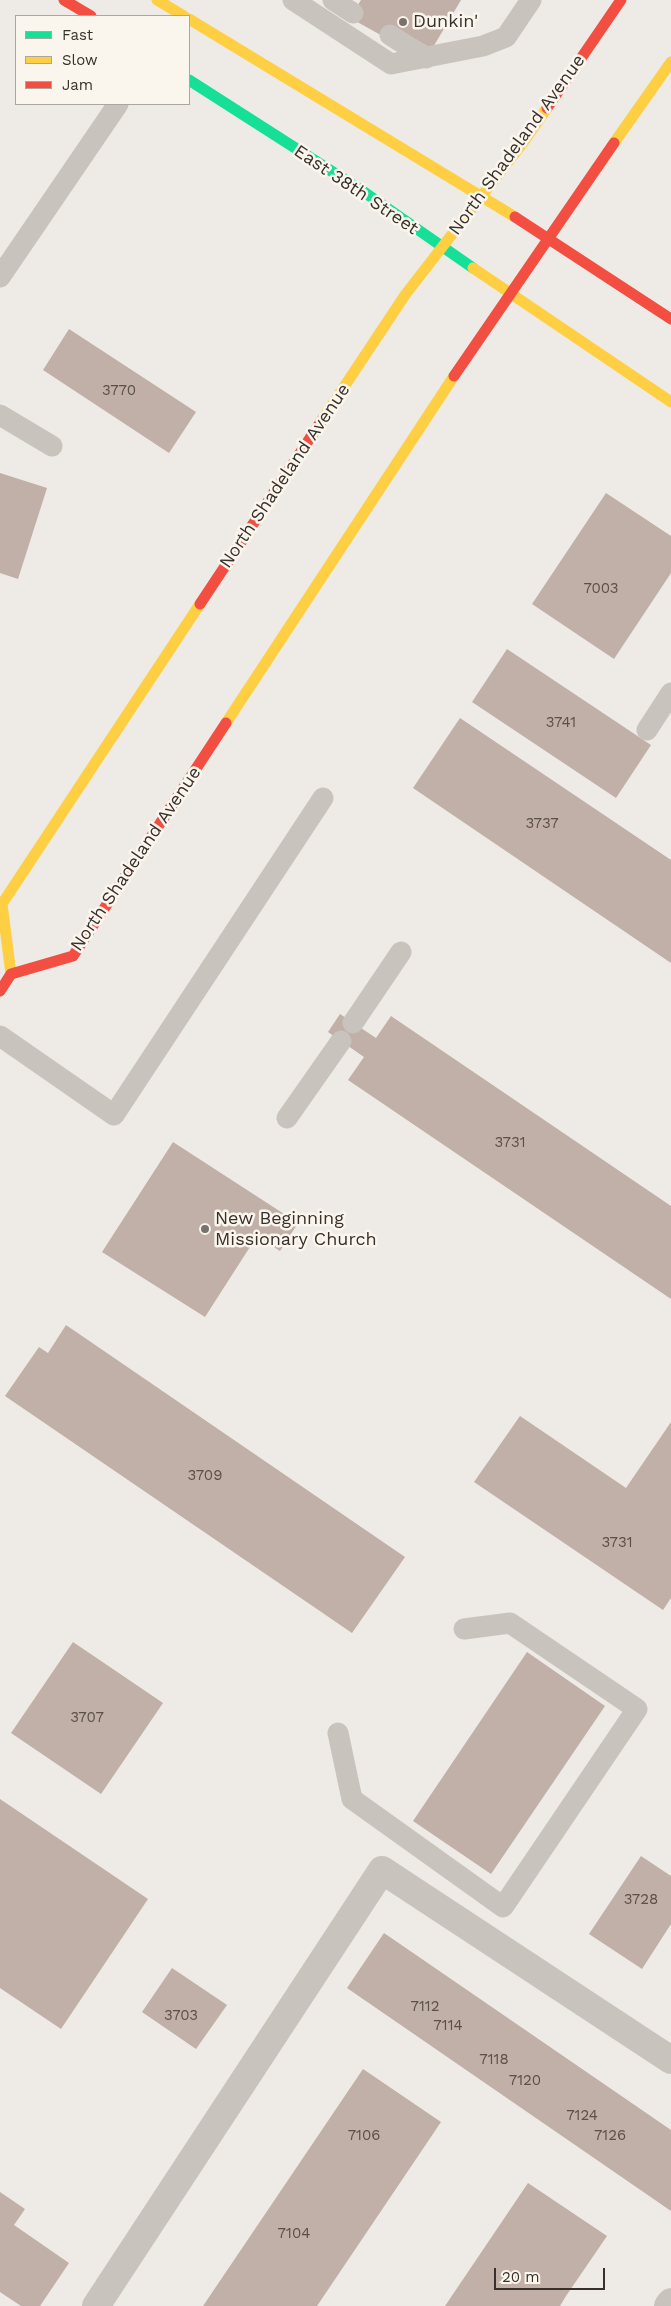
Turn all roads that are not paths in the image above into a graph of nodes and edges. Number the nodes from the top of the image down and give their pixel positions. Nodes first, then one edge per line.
1 (64, 0) edge
2 (157, 0) edge
3 (293, 0) edge
4 (333, 0) edge
5 (531, 0) edge
6 (621, 0) edge
7 (354, 13) dead end
8 (89, 15) edge
9 (182, 15) edge
10 (190, 20) edge
11 (390, 35) dead end
12 (426, 58) junction
13 (668, 74) edge
14 (190, 81) edge
15 (117, 105) edge
16 (480, 196) junction
17 (548, 237) junction
18 (441, 247) junction
19 (0, 277) edge
20 (510, 294) junction
21 (671, 319) edge
22 (671, 402) edge
23 (0, 415) edge
24 (52, 446) dead end
25 (671, 693) edge
26 (647, 730) dead end
27 (323, 798) dead end
28 (401, 952) dead end
29 (4, 977) edge
30 (353, 1022) dead end
31 (0, 1036) edge
32 (341, 1041) dead end
33 (287, 1118) dead end
34 (464, 1629) dead end
35 (338, 1733) dead end
36 (671, 2060) edge
37 (671, 2302) edge
38 (96, 2306) edge
39 (668, 2306) edge

1 - 8 main road
2 - 9 main road
3 - 12 lane
4 - 7 lane
5 - 12 lane
6 - 16 main road, North Shadeland Avenue
10 - 16 main road
11 - 12 lane
13 - 17 main road, North Shadeland Avenue
14 - 18 main road, East 38th Street
15 - 19 lane
16 - 17 main road
16 - 18 main road, North Shadeland Avenue
17 - 20 main road, North Shadeland Avenue
17 - 21 main road
18 - 20 main road, East 38th Street
18 - 29 main road, North Shadeland Avenue
20 - 22 main road, East 38th Street
20 - 29 main road, North Shadeland Avenue
23 - 24 lane
25 - 26 lane
27 - 31 lane
28 - 30 lane
32 - 33 lane
34 - 35 lane
36 - 38 street
37 - 39 street

